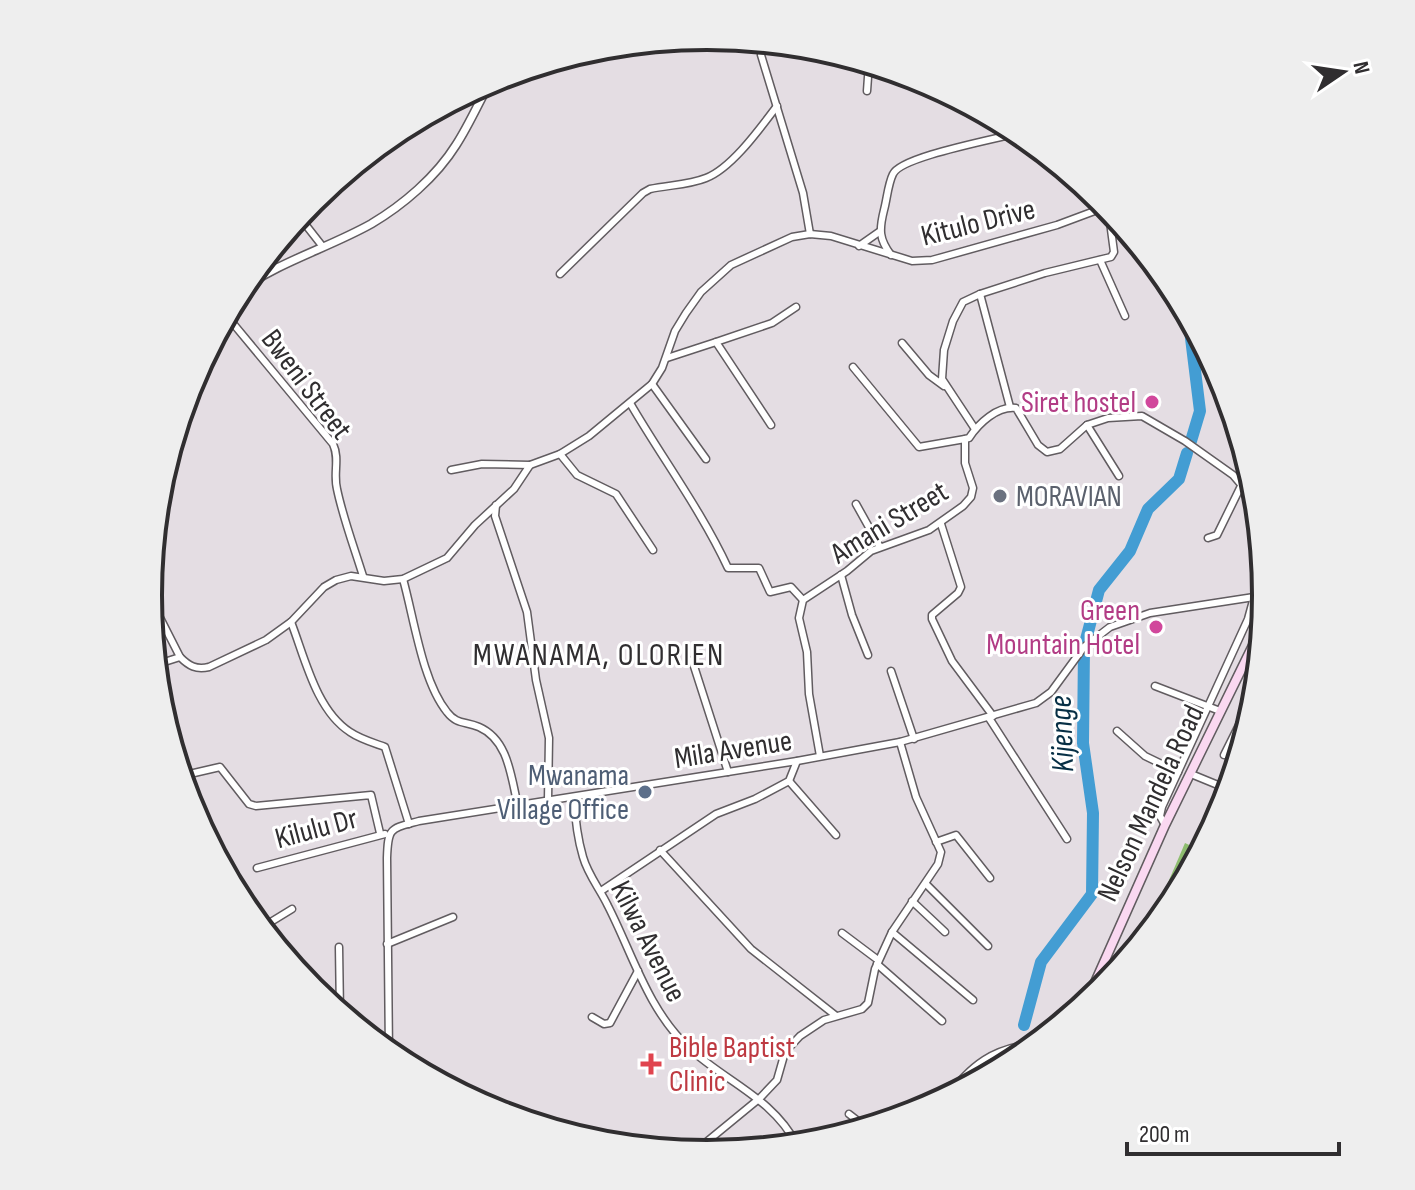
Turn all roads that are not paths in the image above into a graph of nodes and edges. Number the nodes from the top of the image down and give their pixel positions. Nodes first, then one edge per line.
1 (761, 53) edge
2 (868, 75) edge
3 (867, 91) dead end
4 (481, 99) edge
5 (777, 106) junction
6 (1002, 137) edge
7 (1094, 211) edge
8 (307, 226) edge
9 (1111, 230) edge
10 (879, 232) junction
11 (810, 234) junction
12 (859, 246) junction
13 (323, 247) junction
14 (891, 255) junction
15 (1100, 260) junction
16 (267, 274) edge
17 (560, 274) dead end
18 (980, 294) junction
19 (796, 307) dead end
20 (1125, 316) dead end
21 (234, 325) edge
22 (716, 342) junction
23 (902, 343) dead end
24 (667, 358) junction
25 (853, 367) dead end
26 (652, 384) junction
27 (946, 388) junction
28 (630, 403) junction
29 (1010, 407) junction
30 (771, 425) dead end
31 (1087, 425) junction
32 (975, 429) junction
33 (965, 439) junction
34 (560, 454) junction
35 (706, 459) dead end
36 (530, 465) junction
37 (451, 470) dead end
38 (1119, 476) dead end
39 (1241, 486) joint
40 (856, 504) dead end
41 (496, 505) junction
42 (941, 524) junction
43 (1208, 538) dead end
44 (880, 547) junction
45 (653, 550) dead end
46 (841, 575) junction
47 (363, 576) junction
48 (403, 579) junction
49 (1252, 597) edge
50 (803, 600) junction
51 (1252, 605) edge
52 (291, 622) junction
53 (164, 625) edge
54 (1249, 653) edge
55 (868, 655) dead end
56 (180, 657) junction
57 (692, 660) dead end
58 (167, 661) edge
59 (891, 671) dead end
60 (1155, 686) dead end
61 (1209, 707) junction
62 (1220, 711) junction
63 (991, 717) junction
64 (1117, 731) dead end
65 (914, 739) junction
66 (900, 742) junction
67 (1232, 742) edge
68 (1224, 755) dead end
69 (820, 756) junction
70 (797, 761) junction
71 (728, 772) junction
72 (1178, 772) junction
73 (192, 773) edge
74 (1191, 774) junction
75 (789, 781) junction
76 (1218, 785) edge
77 (574, 797) junction
78 (548, 800) junction
79 (518, 806) junction
80 (409, 824) junction
81 (1165, 825) junction
82 (384, 834) junction
83 (836, 835) dead end
84 (1067, 839) dead end
85 (936, 842) junction
86 (660, 850) junction
87 (257, 868) dead end
88 (990, 878) dead end
89 (926, 884) junction
90 (601, 891) junction
91 (912, 901) junction
92 (292, 909) dead end
93 (453, 917) dead end
94 (271, 922) edge
95 (892, 932) junction
96 (945, 932) dead end
97 (842, 933) dead end
98 (387, 944) junction
99 (988, 946) dead end
100 (339, 947) dead end
101 (878, 962) junction
102 (638, 971) junction
103 (1099, 974) edge
104 (340, 997) edge
105 (973, 1000) dead end
106 (835, 1015) junction
107 (592, 1017) dead end
108 (942, 1021) dead end
109 (389, 1036) edge
110 (1012, 1047) edge
111 (966, 1074) edge
112 (760, 1098) junction
113 (849, 1114) dead end
114 (856, 1119) edge
115 (790, 1133) edge
116 (709, 1140) edge

1 - 5 street
2 - 3 street
4 - 13 street
5 - 11 street
5 - 17 street
6 - 10 street
7 - 14 street, Kitulo Drive
8 - 13 street
9 - 15 street
10 - 12 street
10 - 14 street
11 - 12 street, Kitulo Drive
11 - 24 street
12 - 14 street, Kitulo Drive
13 - 16 street
15 - 18 street
15 - 20 street
18 - 27 street
18 - 29 street
19 - 22 street
21 - 47 street, Bweni Street
22 - 24 street
22 - 30 street
23 - 27 street
24 - 26 street
25 - 33 street
26 - 28 street
26 - 35 street
27 - 32 street
28 - 34 street
28 - 50 street
29 - 31 street
29 - 32 street, Amani Street
31 - 38 street
31 - 39 street
32 - 33 street, Amani Street
33 - 42 street, Amani Street
34 - 36 street
34 - 45 street
36 - 37 street
36 - 41 street
39 - 43 street
40 - 44 street
41 - 48 street
41 - 78 street
42 - 44 street, Amani Street
42 - 63 street
44 - 46 street, Amani Street
46 - 50 street, Amani Street
46 - 55 street
47 - 48 street
47 - 52 street
48 - 79 street
49 - 63 street, Mila Avenue
50 - 69 street
51 - 61 street
52 - 56 street
52 - 80 street
53 - 56 street
54 - 62 main road, Nelson Mandela Road
56 - 58 street
57 - 71 street
59 - 65 street
60 - 61 street
61 - 62 street
61 - 72 street
62 - 74 main road, Nelson Mandela Road
63 - 65 street, Mila Avenue
63 - 84 street
64 - 72 street
65 - 66 street, Mila Avenue
66 - 69 street, Mila Avenue
66 - 85 street
67 - 68 street
69 - 70 street, Mila Avenue
70 - 71 street, Mila Avenue
70 - 75 street
71 - 77 street, Mila Avenue
72 - 81 street
73 - 82 street
74 - 76 street
74 - 81 main road, Nelson Mandela Road
75 - 83 street
75 - 86 street
77 - 78 street, Mila Avenue
77 - 90 street, Kilwa Avenue
78 - 79 street, Mila Avenue
79 - 80 street, Mila Avenue
80 - 82 street, Mila Avenue
81 - 103 main road, Nelson Mandela Road
82 - 87 street, Kilulu Dr
82 - 98 street
85 - 88 street
85 - 89 street
86 - 90 street
86 - 106 street
89 - 91 street
89 - 99 street
90 - 102 street, Kilwa Avenue
91 - 95 street
91 - 96 street
92 - 94 street
93 - 98 street
95 - 101 street
95 - 105 street
97 - 101 street
98 - 109 street
100 - 104 street
101 - 106 street
101 - 108 street
102 - 107 street
102 - 112 street, Kilwa Avenue
106 - 112 street
110 - 111 street
112 - 115 street, Kilwa Avenue
112 - 116 street
113 - 114 street

